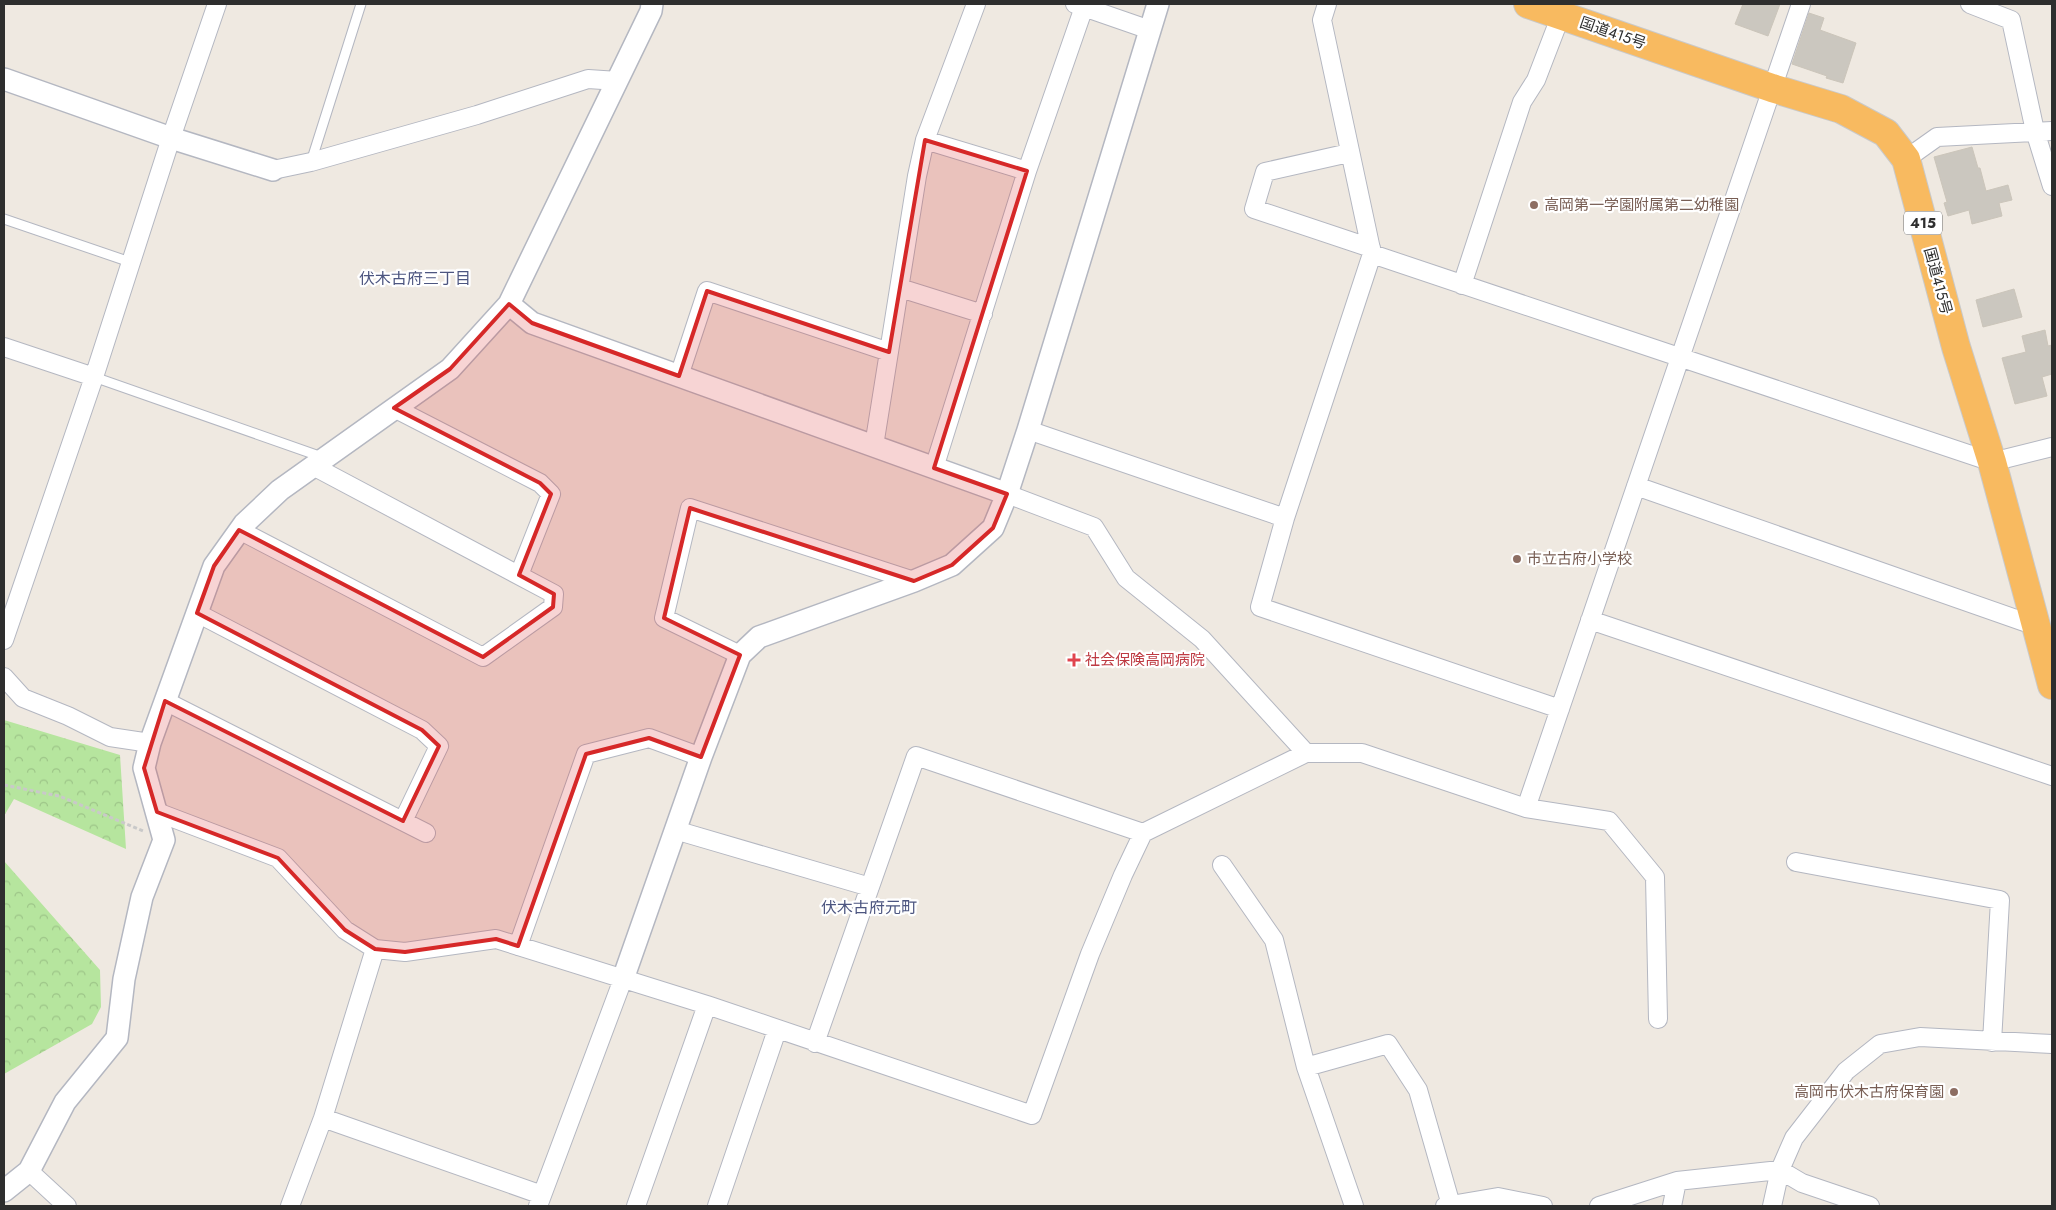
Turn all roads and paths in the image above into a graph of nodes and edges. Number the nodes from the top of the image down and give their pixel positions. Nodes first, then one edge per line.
1 (217, 4) edge
2 (361, 4) edge
3 (652, 4) edge
4 (976, 4) edge
5 (1158, 4) edge
6 (1327, 4) edge
7 (1528, 4) edge
8 (1800, 4) edge
9 (1970, 4) edge
10 (1080, 5) edge
11 (1561, 15) junction
12 (1150, 30) junction
13 (4, 79) edge
14 (618, 81) junction
15 (1772, 88) junction
16 (2044, 131) edge
17 (171, 138) junction
18 (925, 140) junction
19 (1349, 153) junction
20 (1906, 159) junction
21 (311, 162) junction
22 (273, 170) joint
23 (1027, 171) junction
24 (2052, 186) edge
25 (4, 218) edge
26 (1371, 251) junction
27 (130, 262) junction
28 (1462, 285) junction
29 (900, 288) junction
30 (509, 304) junction
31 (983, 314) junction
32 (4, 347) edge
33 (889, 352) junction
34 (1680, 358) junction
35 (679, 376) junction
36 (94, 377) junction
37 (394, 408) junction
38 (1028, 430) junction
39 (874, 446) junction
40 (2052, 447) edge
41 (319, 462) junction
42 (1992, 462) junction
43 (934, 468) junction
44 (1636, 486) junction
45 (1007, 494) junction
46 (1285, 518) junction
47 (239, 530) junction
48 (519, 575) junction
49 (914, 582) junction
50 (10, 594) edge
51 (197, 614) junction
52 (1590, 620) junction
53 (2036, 626) junction
54 (4, 640) edge
55 (740, 655) junction
56 (2050, 668) edge
57 (4, 677) edge
58 (165, 701) junction
59 (1560, 708) junction
60 (150, 743) junction
61 (1306, 753) junction
62 (701, 757) junction
63 (2052, 776) edge
64 (4, 785) edge
65 (1526, 808) junction
66 (157, 812) junction
67 (403, 821) junction
68 (675, 830) junction
69 (426, 833) dead end
70 (1143, 833) junction
71 (164, 840) junction
72 (1796, 862) dead end
73 (1222, 865) dead end
74 (870, 887) junction
75 (518, 946) junction
76 (375, 949) junction
77 (623, 979) junction
78 (707, 1005) junction
79 (1658, 1018) dead end
80 (777, 1030) junction
81 (1992, 1042) junction
82 (816, 1043) junction
83 (2052, 1044) edge
84 (1306, 1067) junction
85 (323, 1118) junction
86 (1780, 1170) junction
87 (29, 1171) junction
88 (1677, 1181) junction
89 (4, 1191) edge
90 (540, 1201) edge
91 (67, 1206) edge
92 (290, 1206) edge
93 (636, 1206) edge
94 (716, 1206) edge
95 (1354, 1206) edge
96 (1448, 1206) edge
97 (1543, 1206) edge
98 (1599, 1206) edge
99 (1672, 1206) edge
100 (1772, 1206) edge
101 (1870, 1206) edge

1 - 17 street
2 - 21 lane
3 - 14 street
4 - 18 street
5 - 12 street
6 - 19 street
7 - 11 highway, 国道415号 / 415
8 - 15 street
9 - 16 street
10 - 12 street
10 - 23 street
11 - 15 highway, 国道415号 / 415
11 - 28 street
12 - 38 street
13 - 17 street
14 - 21 street
14 - 30 street
15 - 20 highway, 国道415号 / 415
15 - 34 street
16 - 20 street
16 - 24 street
17 - 22 street
17 - 27 street
18 - 23 street
18 - 29 street
19 - 26 street
19 - 26 street
20 - 42 highway, 国道415号 / 415
21 - 22 street
23 - 31 street
25 - 27 lane
26 - 28 street
26 - 46 street
27 - 36 street
28 - 34 street
29 - 31 street
29 - 33 street
30 - 35 street
30 - 37 street
31 - 43 street
32 - 36 street
33 - 35 street
33 - 39 street
34 - 42 street
34 - 44 street
35 - 39 street
36 - 41 lane
36 - 50 street
37 - 41 street
37 - 48 street
38 - 45 street
38 - 46 street
39 - 43 street
40 - 42 street
41 - 47 street
41 - 48 street
42 - 53 highway, 国道415号 / 415
43 - 45 street
44 - 52 street
44 - 53 street
45 - 49 street
45 - 61 street
46 - 59 street
47 - 48 street
47 - 51 street
49 - 55 street
49 - 55 street
50 - 54 street
51 - 58 street
51 - 67 street
52 - 59 street
52 - 63 street
53 - 56 highway, 国道415号 / 415
55 - 62 street
57 - 60 street
58 - 60 street
58 - 67 street
59 - 65 street
60 - 66 street
61 - 65 street
61 - 70 street
62 - 68 street
62 - 75 street
64 - 71 path
65 - 79 street
66 - 71 street
66 - 76 street
67 - 69 street
68 - 74 street
68 - 77 street
70 - 74 street
70 - 82 street
71 - 87 street
72 - 81 street
73 - 84 street
74 - 82 street
75 - 76 street
75 - 77 street
76 - 85 street
77 - 78 street
77 - 90 street
78 - 80 street
78 - 93 street
80 - 82 street
80 - 94 street
81 - 83 street
81 - 86 street
84 - 95 street
84 - 96 street
85 - 90 street
85 - 92 street
86 - 88 street
86 - 100 street
86 - 101 street
87 - 89 street
87 - 91 street
88 - 98 street
88 - 99 street
96 - 97 street

